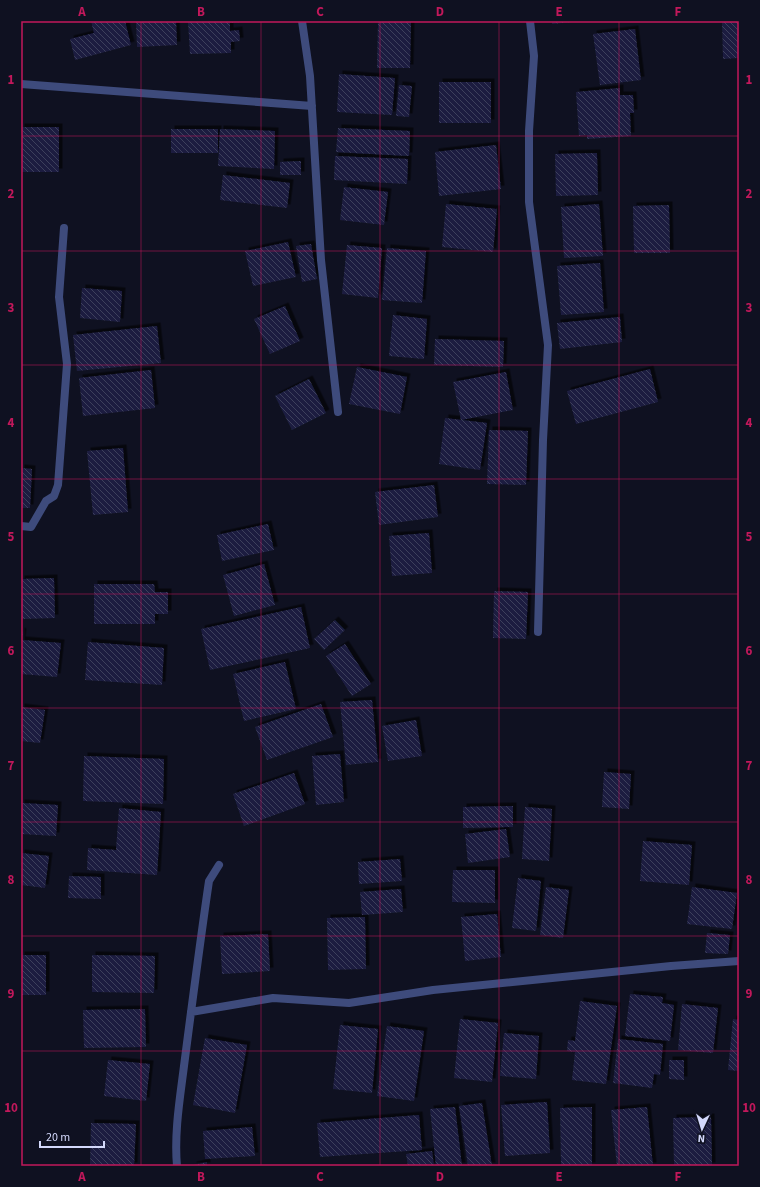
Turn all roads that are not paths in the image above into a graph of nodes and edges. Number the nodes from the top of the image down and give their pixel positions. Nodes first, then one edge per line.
1 (302, 21) edge
2 (530, 21) edge
3 (21, 84) edge
4 (312, 106) junction
5 (64, 228) dead end
6 (338, 412) dead end
7 (21, 526) edge
8 (538, 632) dead end
9 (219, 865) dead end
10 (739, 961) edge
11 (191, 1012) junction
12 (177, 1166) edge

1 - 4 street
2 - 8 street
3 - 4 street
4 - 6 street
5 - 7 street
9 - 11 street
10 - 11 street
11 - 12 street

